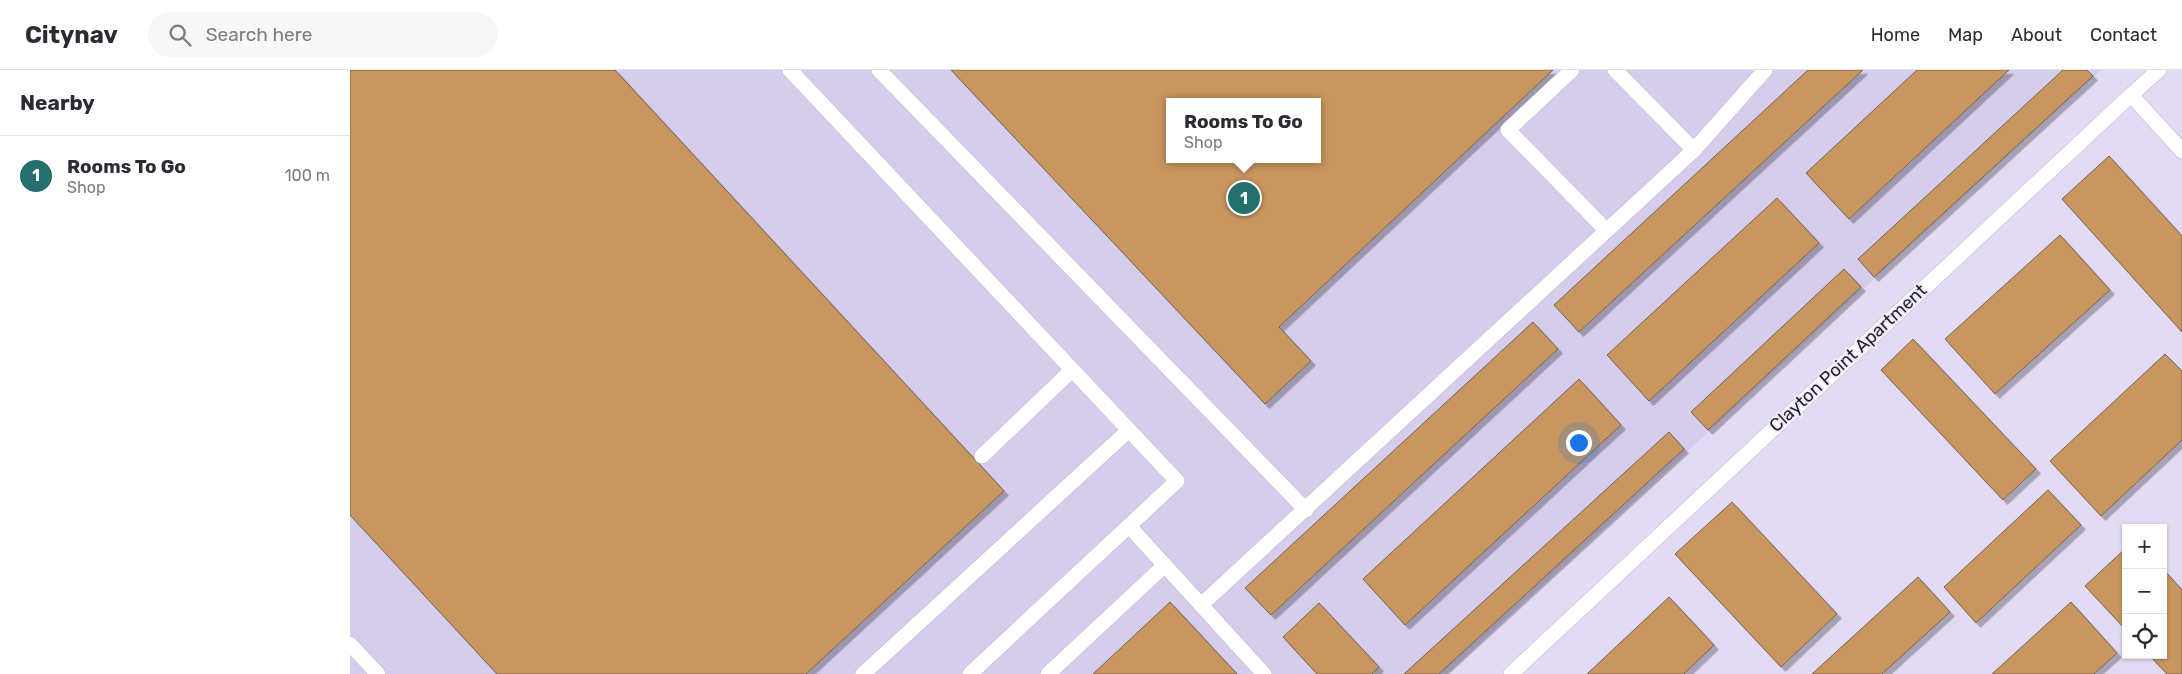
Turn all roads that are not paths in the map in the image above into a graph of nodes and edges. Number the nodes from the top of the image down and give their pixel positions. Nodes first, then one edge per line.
1 (790, 70) edge
2 (879, 70) edge
3 (1572, 70) edge
4 (1615, 70) edge
5 (1765, 70) edge
6 (2159, 70) edge
7 (2131, 95) junction
8 (1694, 150) junction
9 (2182, 151) edge
10 (1606, 230) junction
11 (1072, 370) junction
12 (1129, 430) junction
13 (982, 456) dead end
14 (1306, 510) junction
15 (1129, 526) junction
16 (1164, 564) junction
17 (1202, 605) junction
18 (350, 644) edge
19 (378, 674) edge
20 (863, 674) edge
21 (970, 674) edge
22 (1048, 674) edge
23 (1264, 674) edge
24 (1511, 674) edge

1 - 11 lane
2 - 14 lane
3 - 10 lane
4 - 8 lane
5 - 8 lane
6 - 7 lane, Clayton Point Apartment
7 - 9 lane
7 - 24 lane, Clayton Point Apartment
8 - 10 lane
10 - 14 lane
11 - 12 lane
11 - 13 lane
12 - 15 lane
12 - 20 lane
14 - 17 lane
15 - 16 lane
15 - 21 lane
16 - 17 lane
16 - 22 lane
17 - 23 lane
18 - 19 lane

